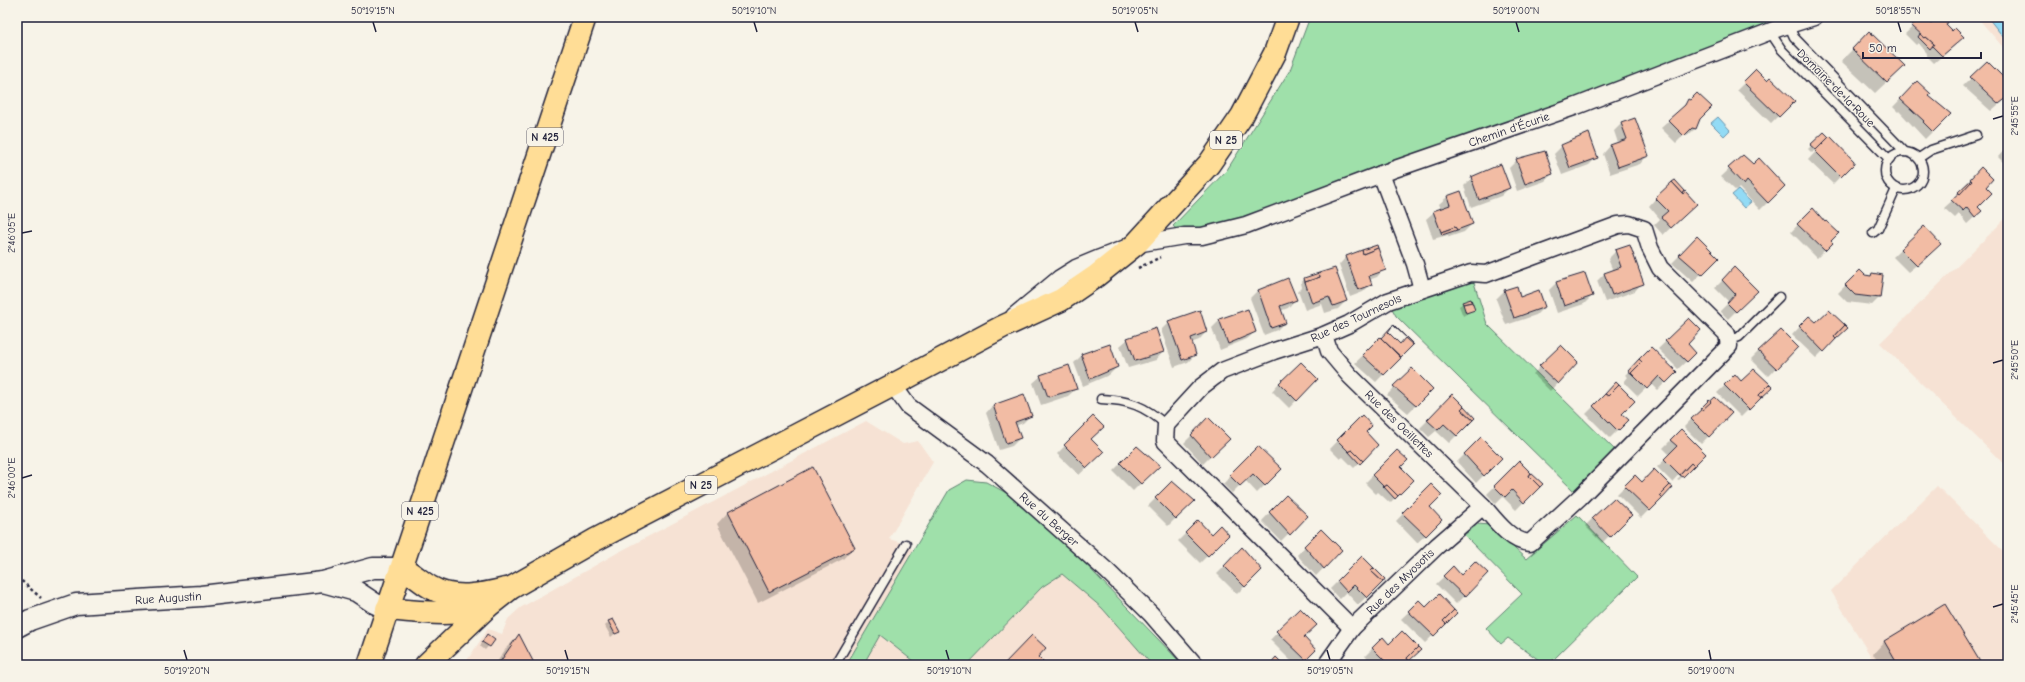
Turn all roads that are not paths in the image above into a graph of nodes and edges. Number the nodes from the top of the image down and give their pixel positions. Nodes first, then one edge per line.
1 (585, 17) edge
2 (1288, 17) edge
3 (1814, 17) edge
4 (1789, 26) junction
5 (1770, 32) junction
6 (1976, 136) dead end
7 (1905, 152) junction
8 (1919, 158) junction
9 (1889, 159) junction
10 (1381, 174) junction
11 (1896, 190) junction
12 (1169, 209) junction
13 (1873, 233) dead end
14 (1184, 236) junction
15 (1136, 244) junction
16 (1422, 289) junction
17 (1779, 297) dead end
18 (1324, 335) junction
19 (1729, 343) junction
20 (894, 385) junction
21 (1101, 399) dead end
22 (1166, 425) junction
23 (1483, 506) junction
24 (906, 544) dead end
25 (402, 568) junction
26 (323, 582) junction
27 (511, 588) junction
28 (487, 607) junction
29 (388, 609) junction
30 (17, 626) edge
31 (1352, 628) junction
32 (369, 665) edge
33 (426, 665) edge
34 (835, 665) edge
35 (1195, 665) edge
36 (1326, 665) edge

1 - 25 main road, N 425
2 - 12 main road, N 25
3 - 4 street, Chemin d'Écurie
4 - 5 street, Chemin d'Écurie
4 - 7 lane
5 - 9 lane, Domaine de la Roue
5 - 10 street, Chemin d'Écurie
6 - 8 lane
7 - 8 lane
7 - 9 lane
8 - 11 lane
9 - 11 lane
10 - 14 street, Chemin d'Écurie
10 - 16 street
11 - 13 lane
12 - 14 street
12 - 15 main road, N 25
14 - 15 street, Chemin d'Écurie
15 - 20 main road, N 25
16 - 18 street, Rue des Tournesols
16 - 19 street, Rue des Tournesols
17 - 19 lane
18 - 22 street, Rue des Tournesols
18 - 23 street, Rue des Oeillettes
19 - 23 street, Rue des Oeillettes
20 - 27 main road, N 25
20 - 35 street, Rue du Berger
21 - 22 lane
22 - 31 street
23 - 31 street, Rue des Myosotis
24 - 34 lane
25 - 26 street
25 - 27 main road, N 25
25 - 29 main road, N 425
26 - 29 street
26 - 30 street, Rue Augustin
27 - 28 main road, N 25
28 - 29 main road, N 25
28 - 33 main road, N 25
29 - 32 main road, N 425
31 - 36 street, Rue des Myosotis

